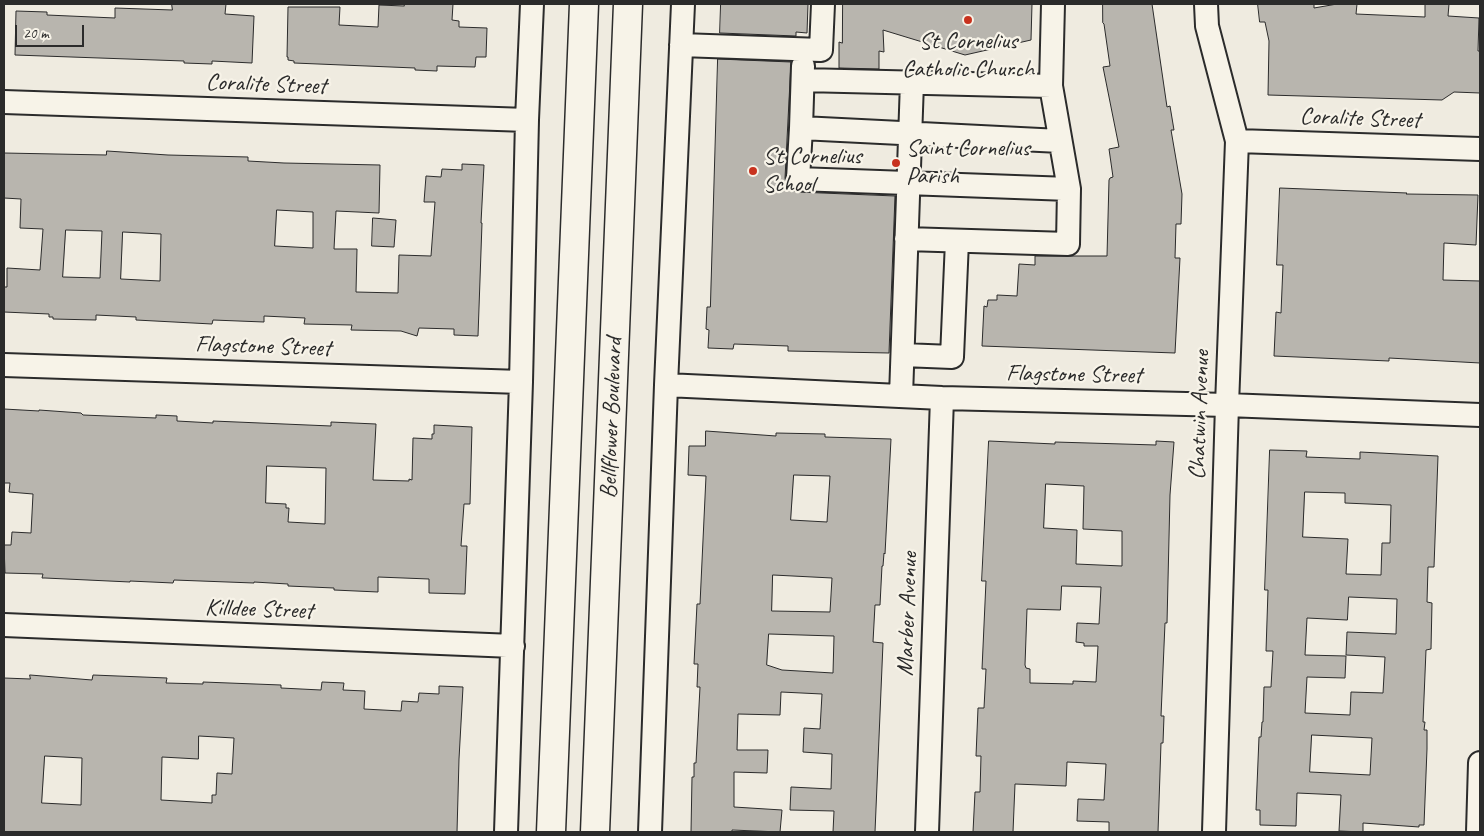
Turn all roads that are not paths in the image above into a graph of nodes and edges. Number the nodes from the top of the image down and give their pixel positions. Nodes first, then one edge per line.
1 (532, 4) edge
2 (584, 4) edge
3 (628, 4) edge
4 (683, 4) edge
5 (823, 4) edge
6 (1053, 4) edge
7 (1206, 4) edge
8 (681, 45) junction
9 (804, 50) junction
10 (803, 80) junction
11 (912, 82) junction
12 (1051, 86) junction
13 (4, 102) edge
14 (527, 120) junction
15 (801, 128) junction
16 (910, 134) junction
17 (1060, 141) junction
18 (1237, 141) junction
19 (1480, 149) edge
20 (907, 183) junction
21 (1069, 189) junction
22 (906, 239) junction
23 (957, 242) junction
24 (903, 355) junction
25 (4, 365) edge
26 (522, 382) junction
27 (666, 385) junction
28 (901, 396) junction
29 (942, 398) junction
30 (1226, 405) junction
31 (1480, 415) edge
32 (4, 625) edge
33 (513, 646) junction
34 (1480, 764) edge
35 (506, 832) edge
36 (551, 832) edge
37 (595, 832) edge
38 (650, 832) edge
39 (927, 832) edge
40 (1214, 832) edge
41 (1478, 832) edge

1 - 14 street
2 - 36 main road, Bellflower Boulevard
3 - 37 main road, Bellflower Boulevard
4 - 8 street
5 - 9 street
6 - 12 street
7 - 18 street, Chatwin Avenue
8 - 9 street
8 - 27 street
9 - 10 street
10 - 11 street
10 - 15 street
11 - 12 street
11 - 16 street
12 - 17 street
13 - 14 street, Coralite Street
14 - 26 street
15 - 16 street
15 - 20 street
16 - 17 street
16 - 20 street
17 - 21 street
18 - 19 street, Coralite Street
18 - 30 street, Chatwin Avenue
20 - 21 street
20 - 22 street
21 - 23 street
22 - 23 street
22 - 24 street
23 - 24 street
24 - 28 street
25 - 26 street, Flagstone Street
26 - 33 street
27 - 28 street, Flagstone Street
27 - 38 street
28 - 29 street, Flagstone Street
29 - 30 street, Flagstone Street
29 - 39 street, Marber Avenue
30 - 31 street, Flagstone Street
30 - 40 street, Chatwin Avenue
32 - 33 street, Killdee Street
33 - 35 street
34 - 41 street

